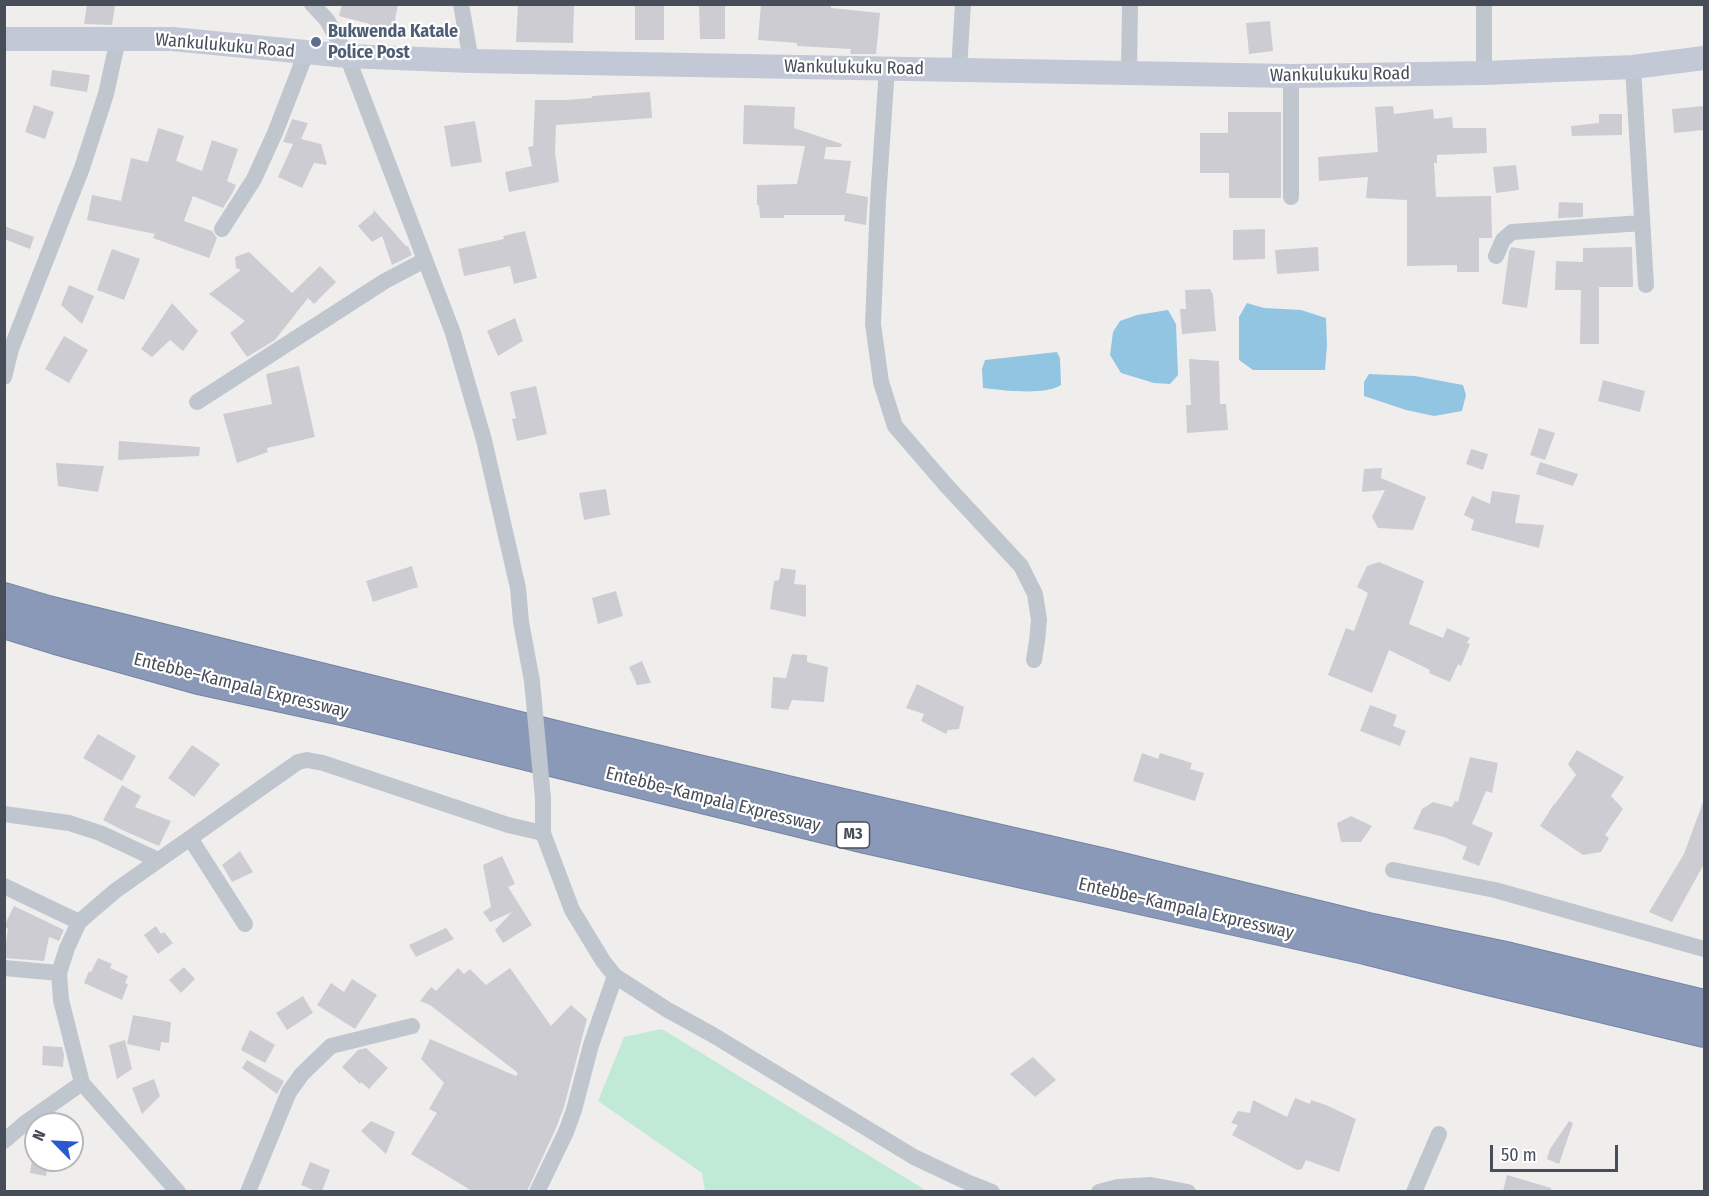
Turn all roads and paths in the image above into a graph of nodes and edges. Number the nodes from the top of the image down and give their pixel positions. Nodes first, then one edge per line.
1 (312, 4) edge
2 (461, 4) edge
3 (963, 4) edge
4 (1130, 4) edge
5 (1484, 4) edge
6 (4, 39) edge
7 (118, 39) junction
8 (306, 53) junction
9 (347, 56) junction
10 (1704, 58) edge
11 (471, 61) junction
12 (1633, 67) junction
13 (887, 68) junction
14 (959, 69) junction
15 (1129, 73) junction
16 (1484, 73) junction
17 (1291, 76) junction
18 (1291, 197) dead end
19 (1642, 224) junction
20 (222, 229) dead end
21 (1496, 256) dead end
22 (425, 260) junction
23 (1646, 285) dead end
24 (4, 376) edge
25 (197, 402) dead end
26 (4, 598) edge
27 (4, 622) edge
28 (1034, 660) dead end
29 (4, 814) edge
30 (543, 833) junction
31 (190, 838) junction
32 (158, 860) junction
33 (1393, 870) dead end
34 (4, 886) edge
35 (79, 922) junction
36 (245, 924) dead end
37 (1704, 949) edge
38 (4, 968) edge
39 (59, 973) junction
40 (615, 976) junction
41 (1704, 1005) edge
42 (412, 1026) dead end
43 (1704, 1032) edge
44 (82, 1083) junction
45 (1438, 1134) dead end
46 (4, 1141) edge
47 (178, 1191) edge
48 (248, 1191) edge
49 (537, 1191) edge
50 (992, 1191) edge
51 (1099, 1191) edge
52 (1188, 1191) edge
53 (1414, 1191) edge

1 - 9 street
2 - 11 street
3 - 14 street
4 - 15 street
5 - 16 street
6 - 7 main road, Wankulukuku Road
7 - 8 main road, Wankulukuku Road
7 - 24 street
8 - 9 main road, Wankulukuku Road
8 - 20 street
9 - 11 main road, Wankulukuku Road
9 - 22 street
10 - 12 main road, Wankulukuku Road
11 - 13 main road, Wankulukuku Road
12 - 16 main road, Wankulukuku Road
12 - 19 street
13 - 14 main road, Wankulukuku Road
13 - 28 street
14 - 15 main road, Wankulukuku Road
15 - 17 main road, Wankulukuku Road
16 - 17 main road, Wankulukuku Road
17 - 18 street
19 - 21 street
19 - 23 street
22 - 25 street
22 - 30 street, bridge
26 - 41 highway, Entebbe–Kampala Expressway / M3
27 - 43 highway, Entebbe–Kampala Expressway / M3
29 - 32 street
30 - 31 street
30 - 40 street
31 - 32 street
31 - 36 street
32 - 35 street
33 - 37 street
34 - 35 street
35 - 39 street
38 - 39 street
39 - 44 street
40 - 49 street
40 - 50 street
42 - 48 street
44 - 46 street
44 - 47 street
45 - 53 street
51 - 52 street

